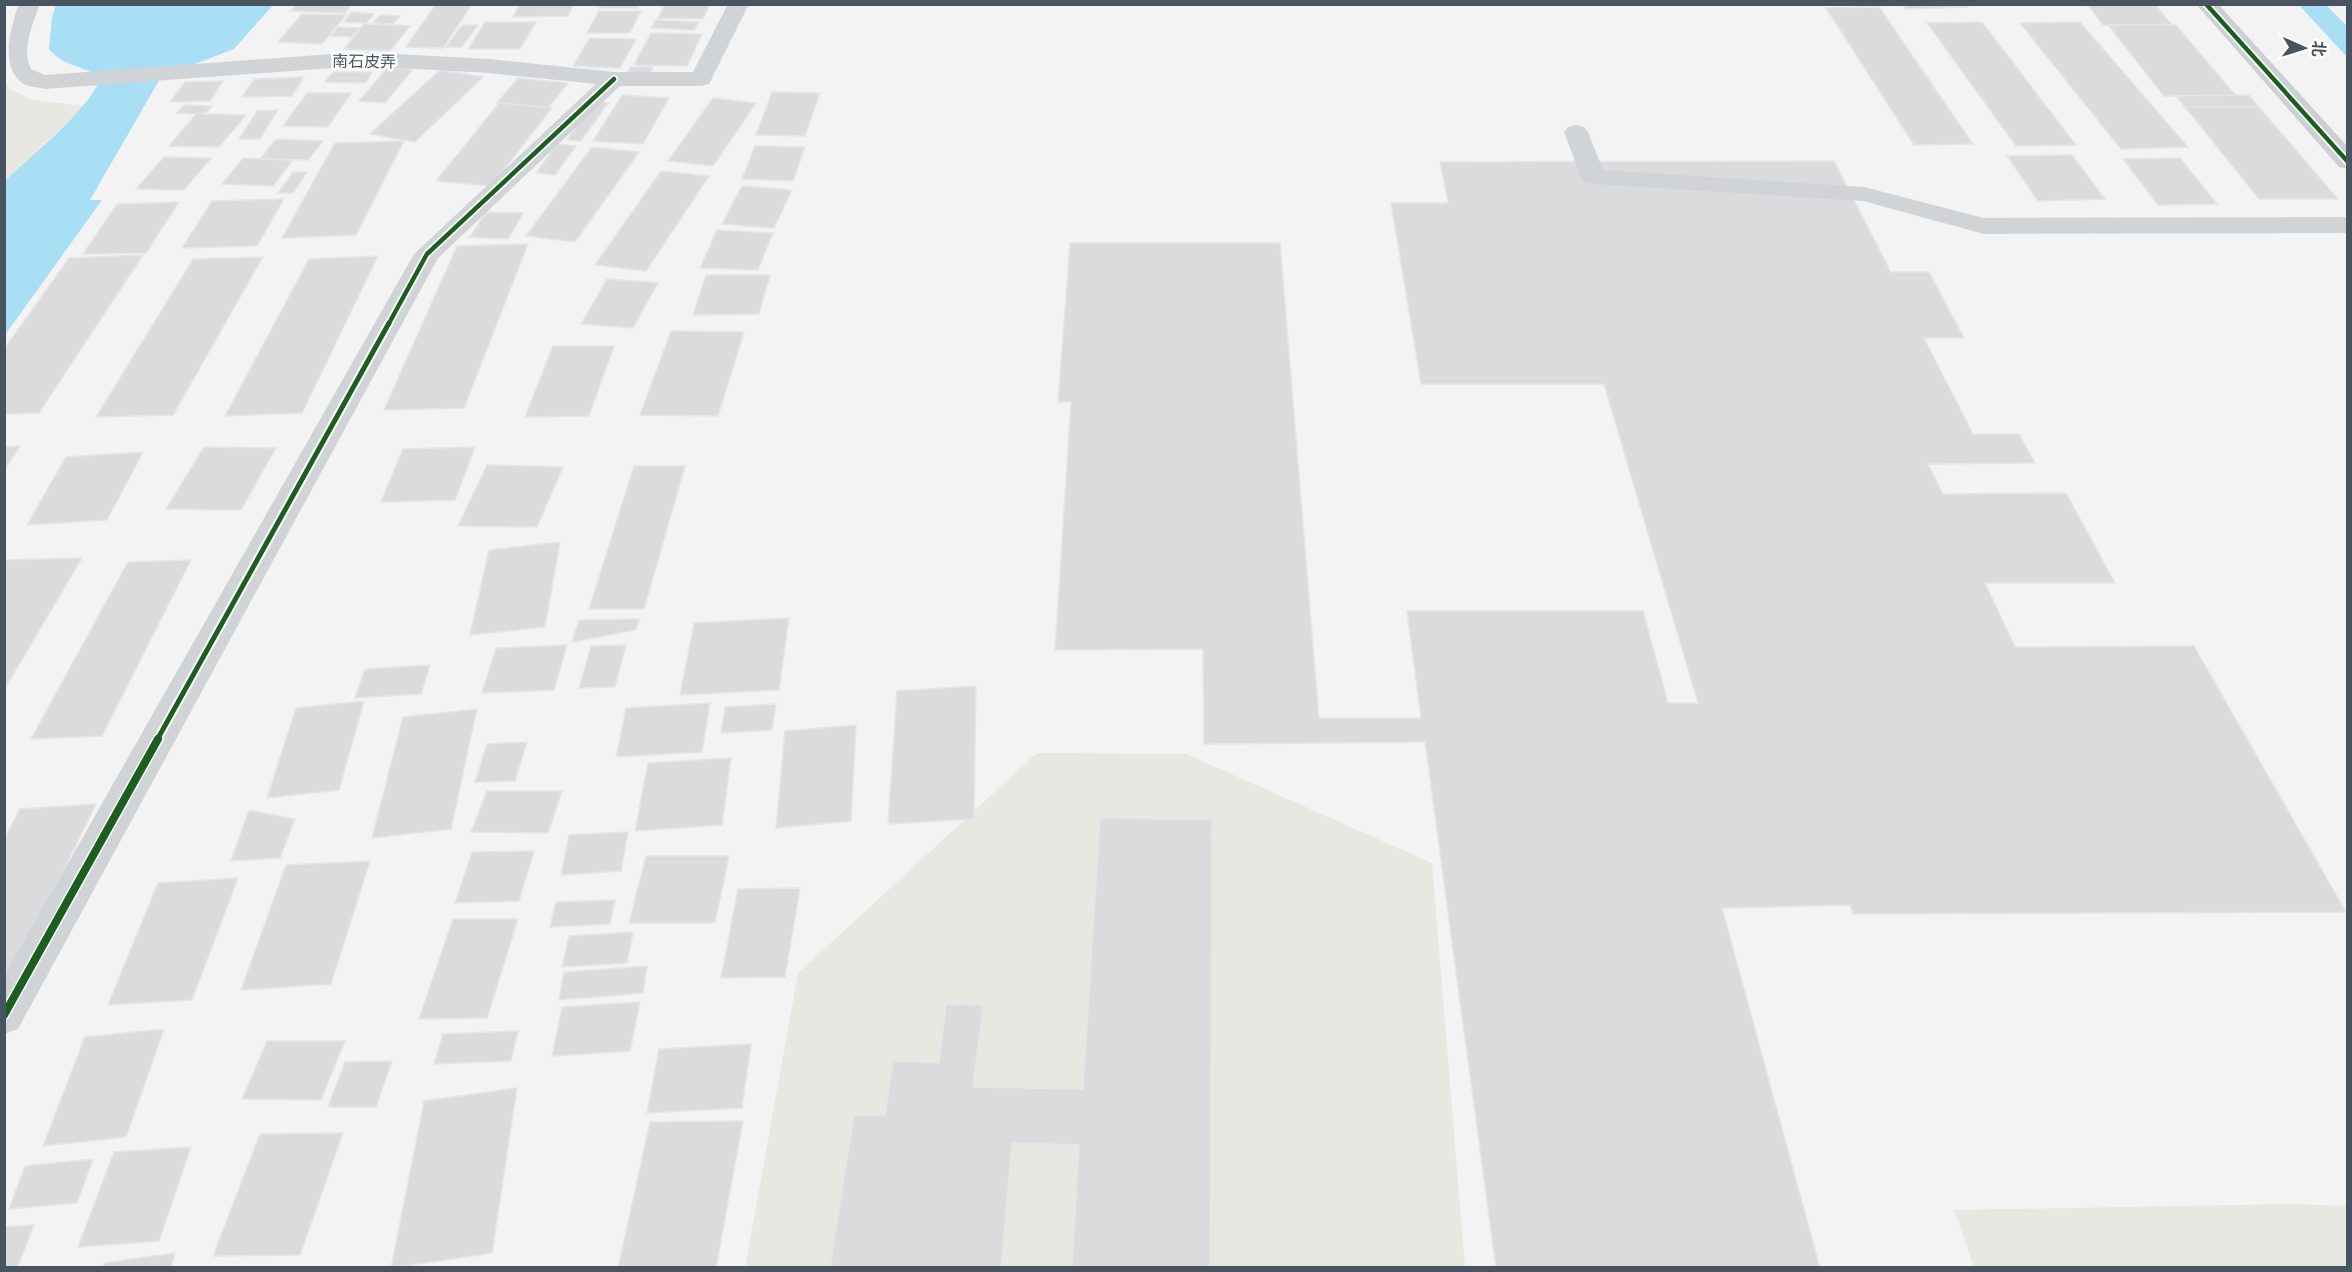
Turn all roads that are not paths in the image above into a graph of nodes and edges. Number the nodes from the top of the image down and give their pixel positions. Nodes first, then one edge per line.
1 (30, 4) edge
2 (739, 4) edge
3 (2206, 4) edge
4 (614, 79) junction
5 (1576, 132) dead end
6 (2348, 162) edge
7 (2348, 225) edge
8 (4, 1015) edge

1 - 4 street, 南石皮弄
2 - 4 street, 南石皮弄
3 - 6 main road
4 - 8 street
5 - 7 street

